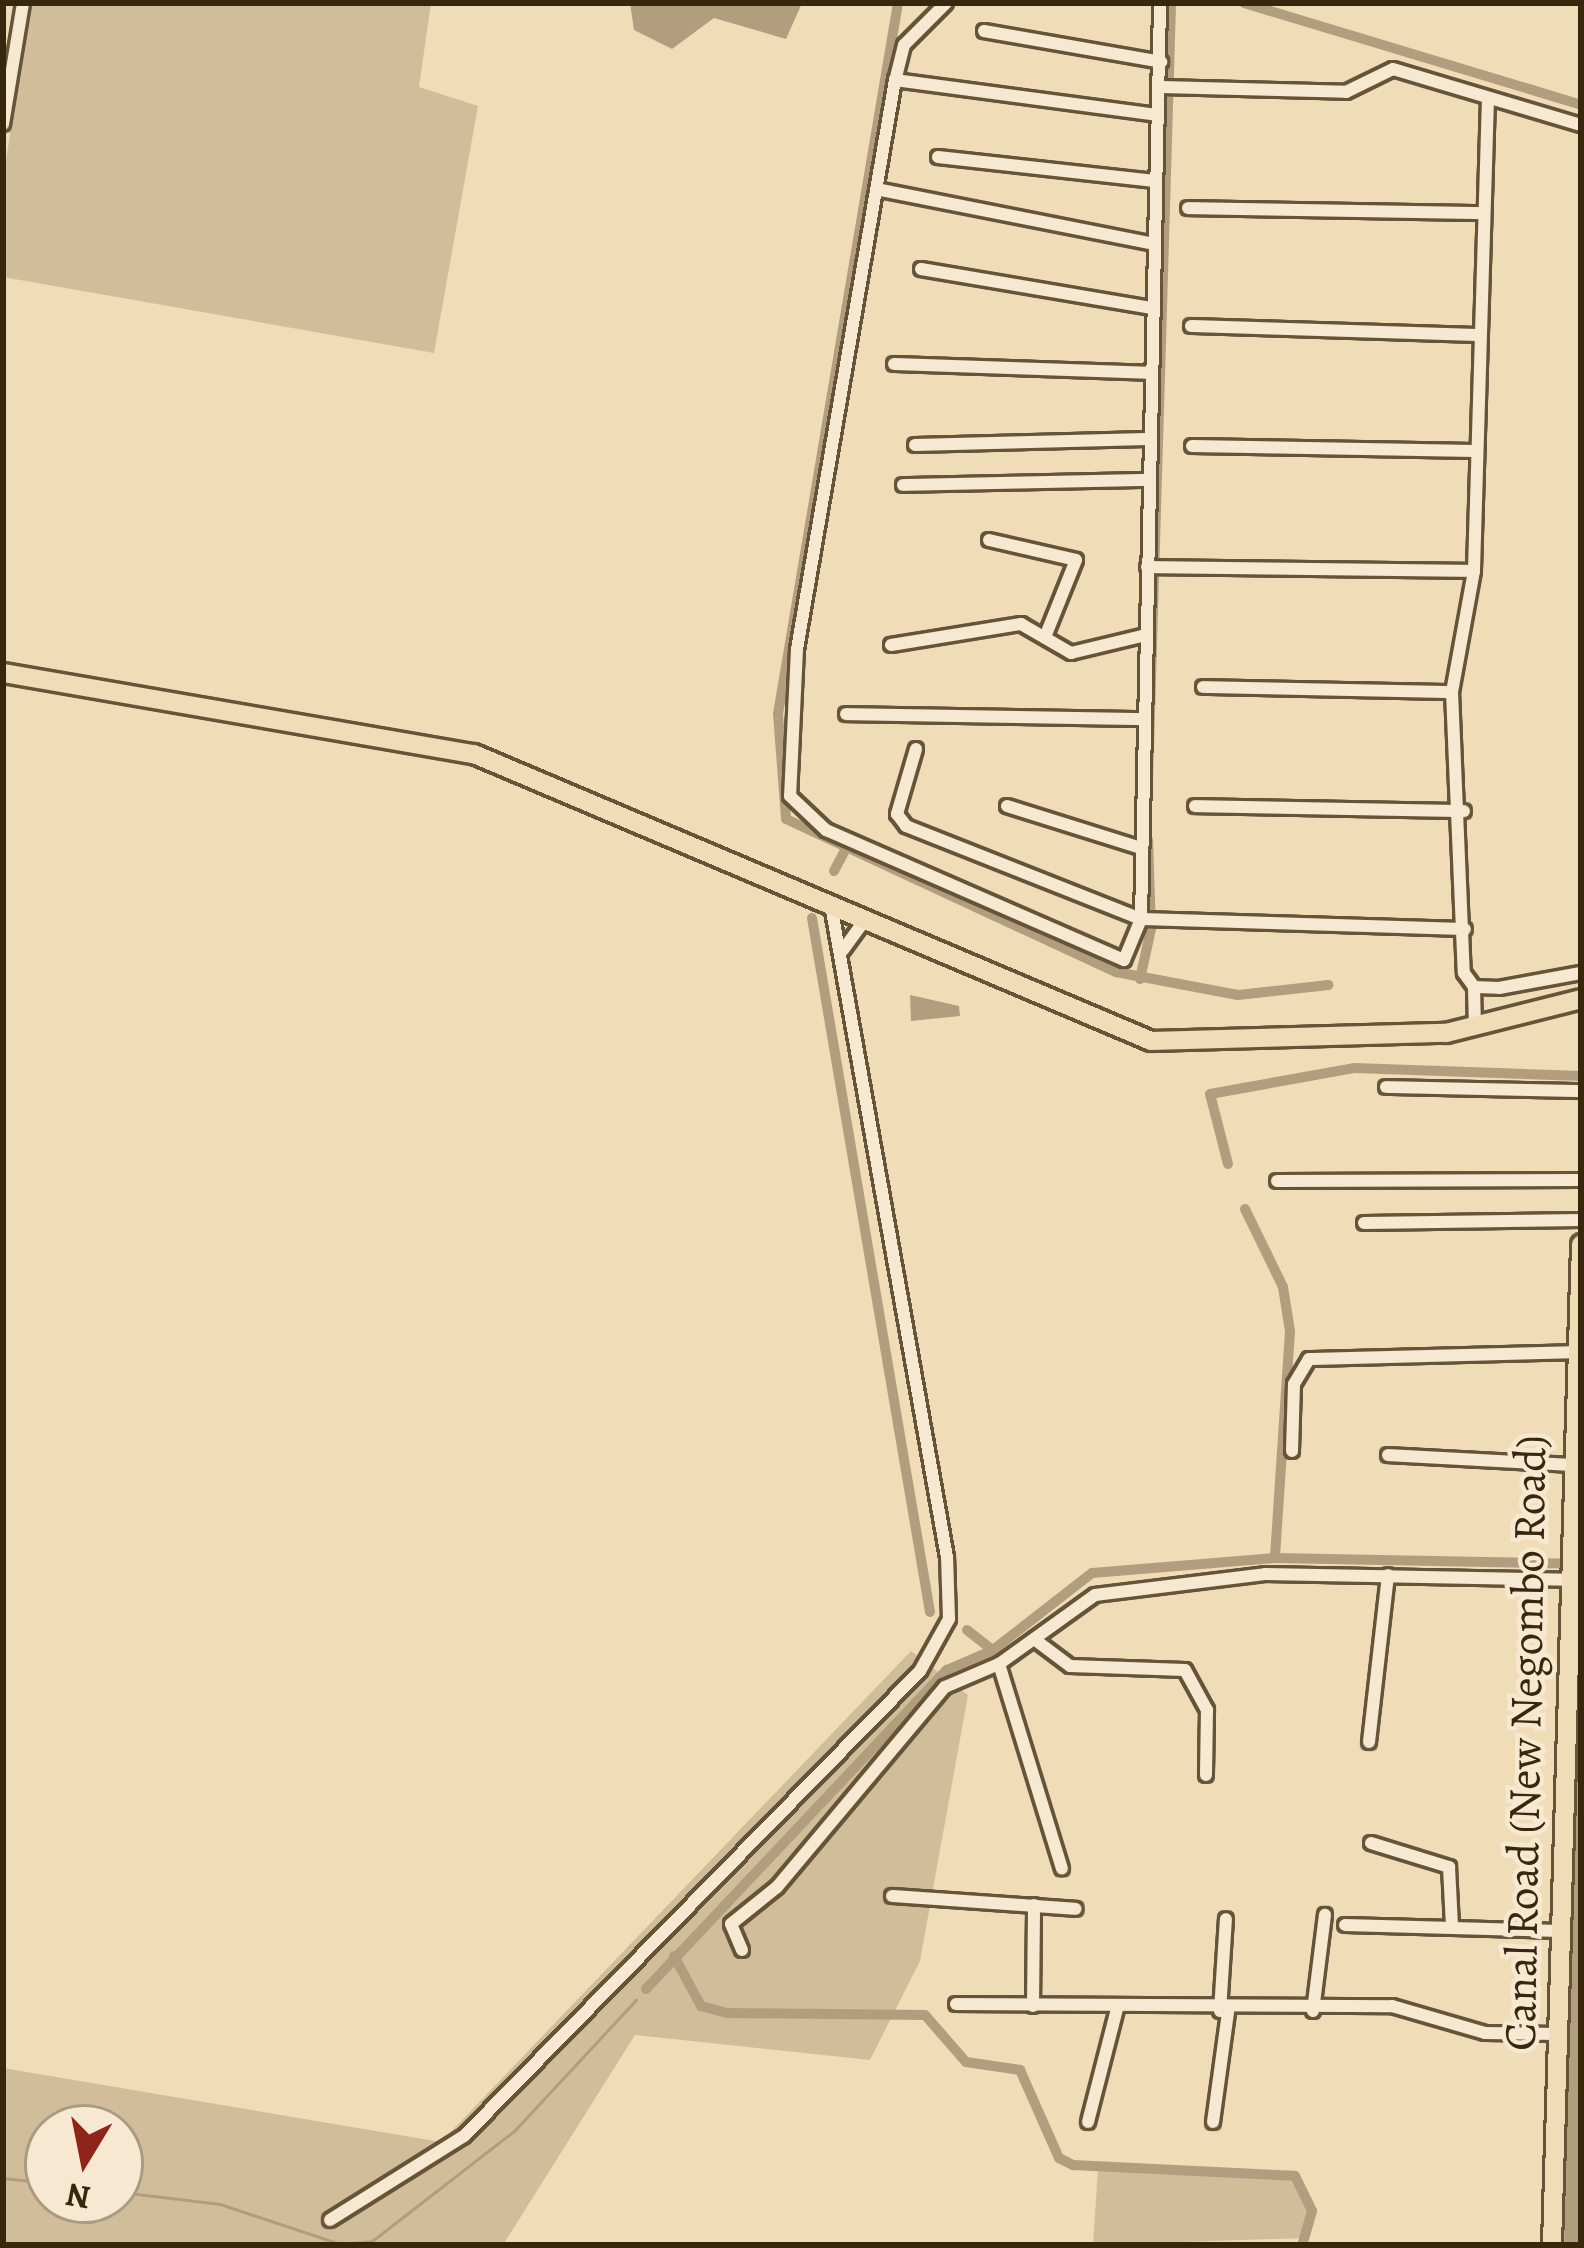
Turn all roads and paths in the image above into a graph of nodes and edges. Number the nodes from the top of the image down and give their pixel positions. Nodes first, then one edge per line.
1 (23, 3) edge
2 (946, 3) edge
3 (1160, 3) edge
4 (984, 31) dead end
5 (1161, 62) junction
6 (895, 80) junction
7 (1167, 87) junction
8 (1488, 98) junction
9 (1157, 116) junction
10 (3, 124) edge
11 (1581, 125) edge
12 (938, 157) dead end
13 (1155, 181) junction
14 (876, 189) junction
15 (1188, 208) dead end
16 (1482, 213) junction
17 (1154, 244) junction
18 (921, 269) dead end
19 (1151, 308) junction
20 (1191, 326) dead end
21 (1479, 334) junction
22 (894, 364) dead end
23 (1149, 373) junction
24 (1147, 439) junction
25 (915, 445) dead end
26 (1192, 446) dead end
27 (1475, 452) junction
28 (1147, 481) junction
29 (903, 485) dead end
30 (989, 540) dead end
31 (1155, 567) junction
32 (1474, 571) junction
33 (1146, 635) junction
34 (1045, 638) junction
35 (891, 645) dead end
36 (3, 673) edge
37 (1203, 687) dead end
38 (1452, 692) junction
39 (846, 714) dead end
40 (1142, 719) junction
41 (916, 748) dead end
42 (1006, 806) dead end
43 (1195, 806) dead end
44 (1464, 811) junction
45 (1138, 847) junction
46 (831, 902) junction
47 (866, 918) junction
48 (1148, 920) junction
49 (1465, 929) junction
50 (841, 957) junction
51 (1581, 973) edge
52 (1474, 987) junction
53 (1581, 999) edge
54 (1475, 1029) junction
55 (1386, 1088) dead end
56 (1581, 1091) edge
57 (1581, 1180) edge
58 (1277, 1181) dead end
59 (1581, 1220) edge
60 (1364, 1223) dead end
61 (1581, 1244) edge
62 (1574, 1352) junction
63 (1292, 1451) dead end
64 (1388, 1455) dead end
65 (1571, 1465) junction
66 (1388, 1575) junction
67 (1568, 1578) junction
68 (1034, 1639) junction
69 (999, 1664) junction
70 (1369, 1742) dead end
71 (1206, 1775) dead end
72 (1371, 1843) dead end
73 (1062, 1869) dead end
74 (892, 1896) dead end
75 (1034, 1905) junction
76 (1076, 1909) dead end
77 (1324, 1915) dead end
78 (1226, 1919) dead end
79 (1345, 1925) dead end
80 (1452, 1926) junction
81 (1560, 1931) junction
82 (742, 1950) dead end
83 (956, 2004) dead end
84 (1033, 2006) junction
85 (1118, 2009) junction
86 (1313, 2011) junction
87 (1224, 2012) junction
88 (1558, 2034) junction
89 (1088, 2122) dead end
90 (1213, 2122) dead end
91 (330, 2220) dead end
92 (1552, 2245) edge

1 - 10 street
2 - 6 street
3 - 5 street
4 - 5 street
5 - 7 street
6 - 9 street
6 - 14 street
7 - 8 street
7 - 9 street
8 - 11 street
8 - 16 street
9 - 13 street
12 - 13 street
13 - 17 street
14 - 17 street
14 - 48 street
15 - 16 street
16 - 21 street
17 - 19 street
18 - 19 street
19 - 23 street
20 - 21 street
21 - 27 street
22 - 23 street
23 - 24 street
24 - 25 street
24 - 28 street
26 - 27 street
27 - 32 street
28 - 29 street
28 - 31 street
30 - 34 street
31 - 32 street
31 - 33 street
32 - 38 street
33 - 34 street
33 - 40 street
34 - 35 street
36 - 46 main road
37 - 38 street
38 - 44 street
39 - 40 street
40 - 45 street
41 - 48 street
42 - 45 street
43 - 44 street
44 - 49 street
45 - 48 street
46 - 47 main road
46 - 50 street
47 - 50 street
47 - 54 main road
48 - 49 street
49 - 52 street
50 - 91 street
51 - 52 street
52 - 54 street
53 - 54 main road
55 - 56 street
57 - 58 street
59 - 60 street
61 - 62 main road, Canal Road (New Negombo Road)
62 - 63 street
62 - 65 main road, Canal Road (New Negombo Road)
64 - 65 street
65 - 67 main road, Canal Road (New Negombo Road)
66 - 67 street
66 - 68 street
66 - 70 street
67 - 81 main road, Canal Road (New Negombo Road)
68 - 69 street
68 - 71 street
69 - 73 street
69 - 82 street
72 - 80 street
74 - 75 street
75 - 76 street
75 - 84 street
77 - 86 street
78 - 87 street
79 - 80 street
80 - 81 street
81 - 88 main road, Canal Road (New Negombo Road)
83 - 84 street
84 - 85 street
85 - 87 street
85 - 89 street
86 - 87 street
86 - 88 street
87 - 90 street
88 - 92 main road, Canal Road (New Negombo Road)

